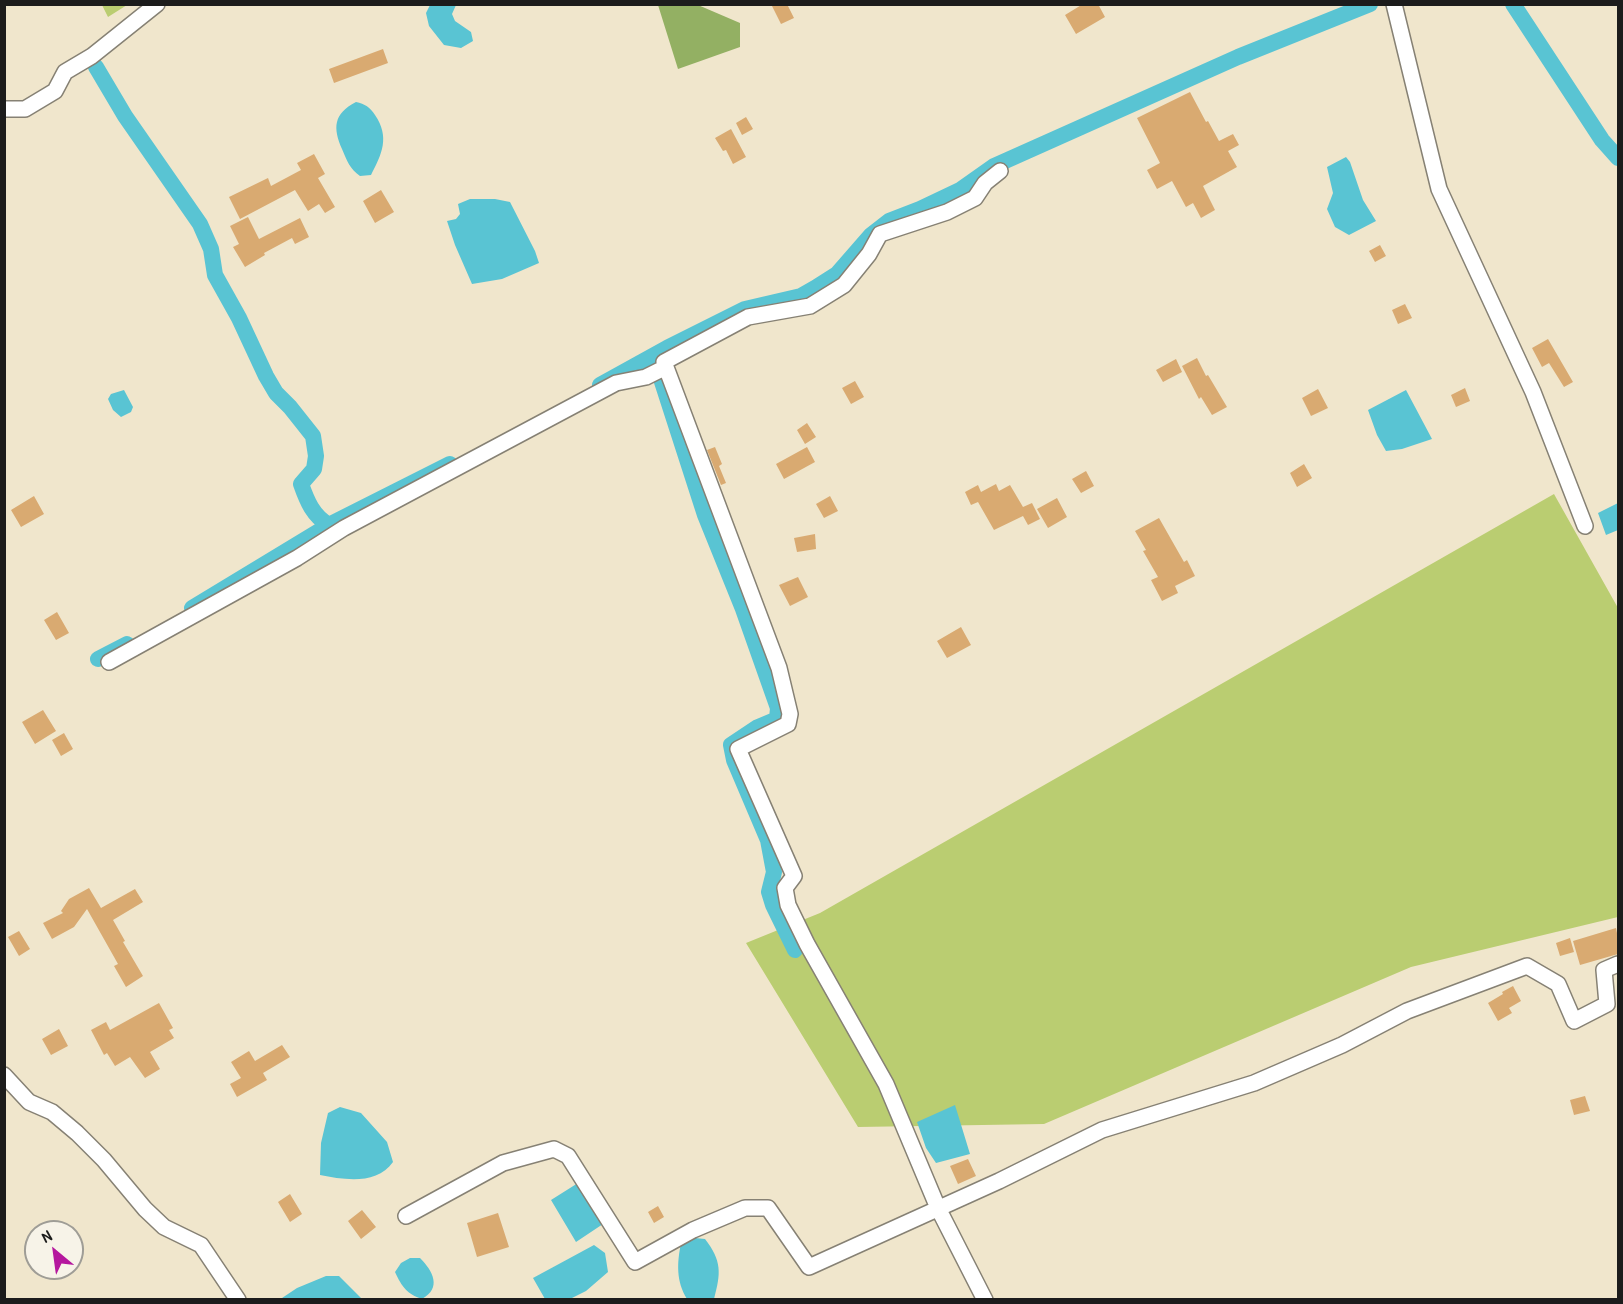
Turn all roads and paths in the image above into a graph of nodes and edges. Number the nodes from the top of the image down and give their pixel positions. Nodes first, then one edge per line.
1 (157, 4) edge
2 (1395, 10) edge
3 (4, 109) edge
4 (1000, 171) dead end
5 (665, 367) junction
6 (1586, 526) dead end
7 (109, 662) dead end
8 (1618, 964) edge
9 (4, 1075) edge
10 (938, 1209) junction
11 (406, 1216) dead end
12 (238, 1299) edge
13 (985, 1299) edge

1 - 3 street
2 - 6 street
4 - 5 street
5 - 7 street
5 - 10 street
8 - 10 street
9 - 12 street
10 - 11 street
10 - 13 street

